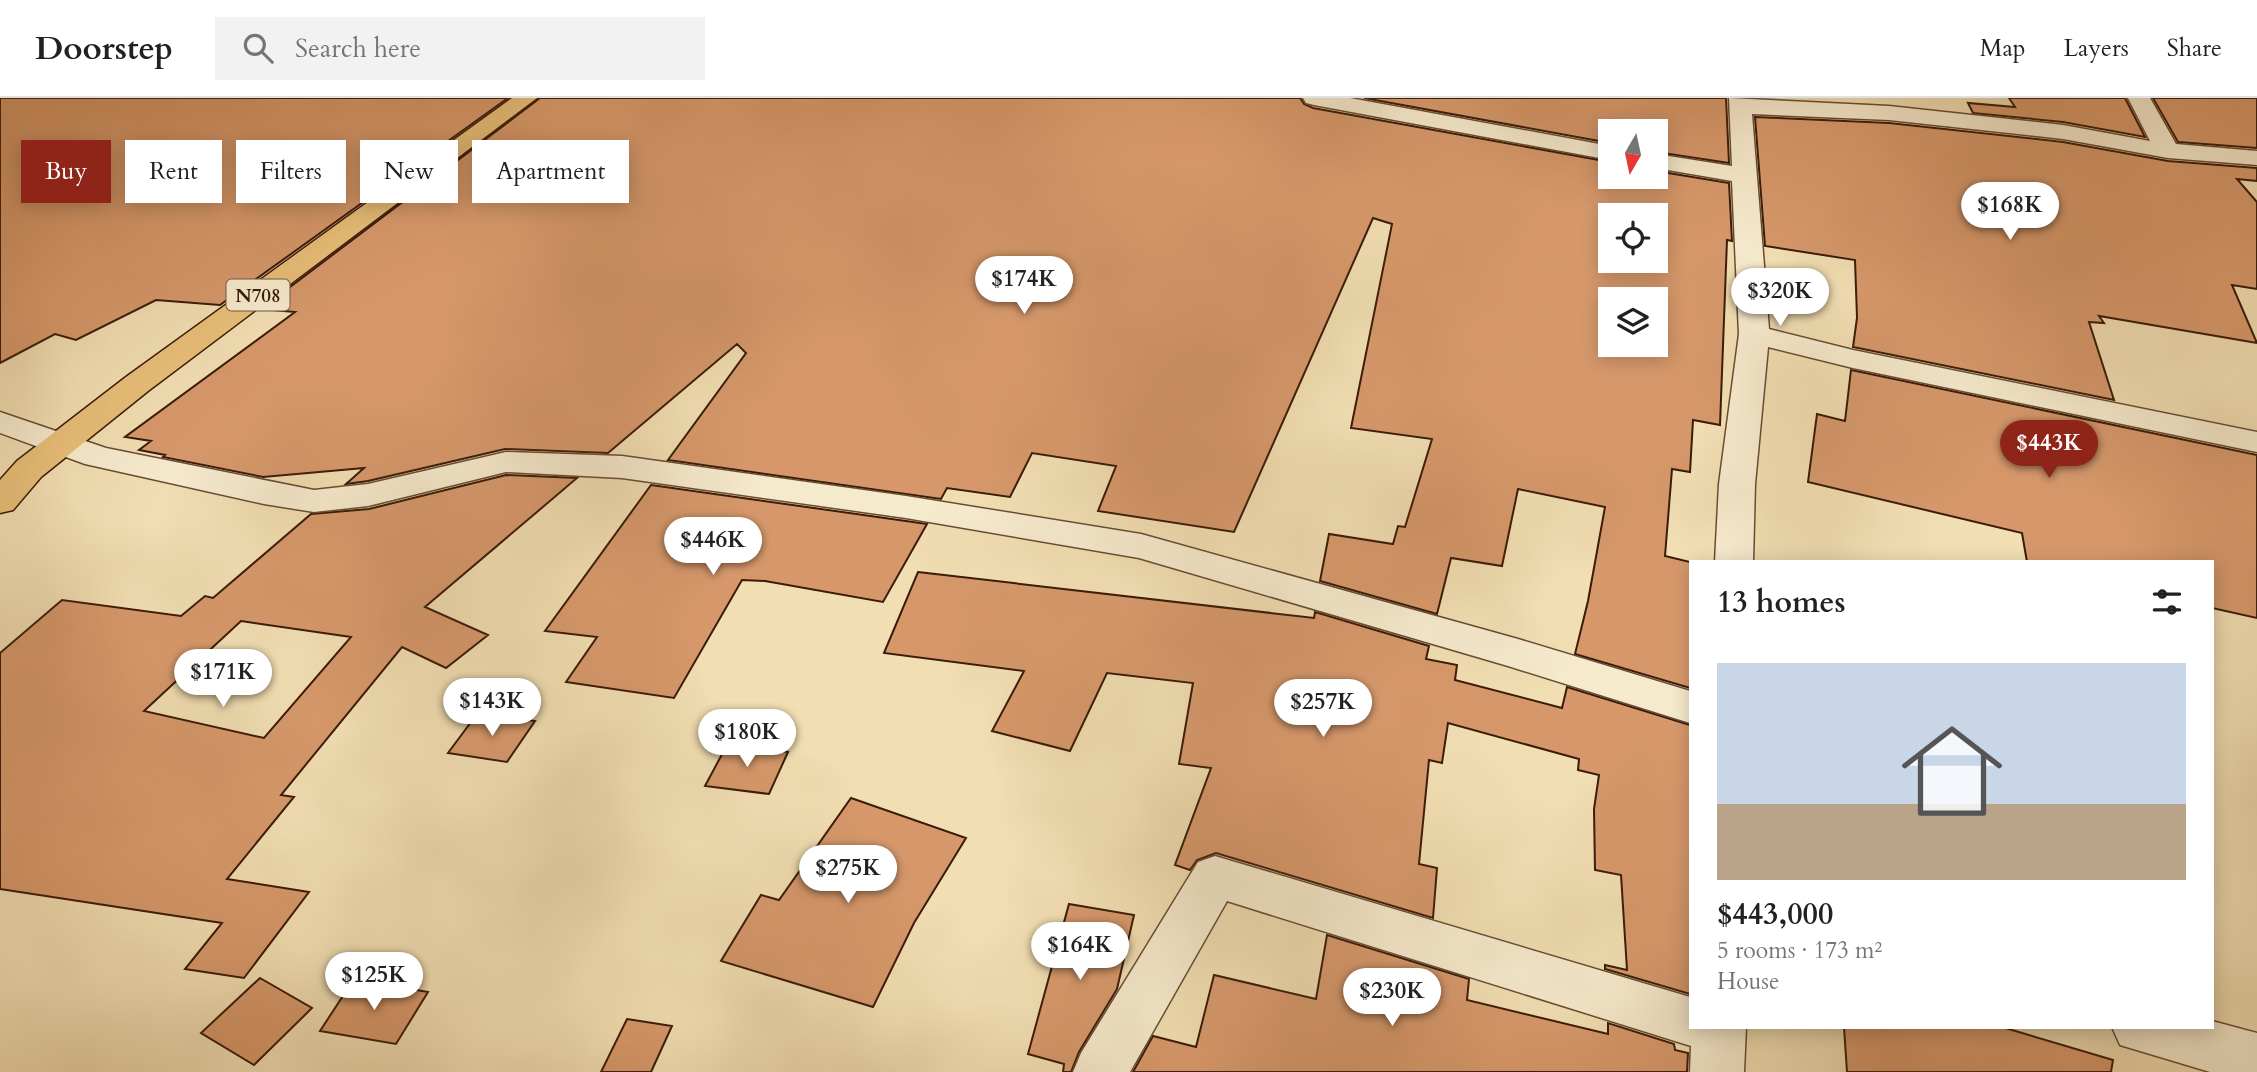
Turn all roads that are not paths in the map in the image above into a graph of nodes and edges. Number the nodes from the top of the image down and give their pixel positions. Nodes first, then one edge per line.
1 (526, 98) edge
2 (1314, 98) edge
3 (2139, 98) edge
4 (1741, 103) edge
5 (1598, 151) edge
6 (2168, 151) junction
7 (2257, 158) edge
8 (1668, 163) edge
9 (1745, 176) junction
10 (1754, 334) junction
11 (0, 422) edge
12 (2257, 442) edge
13 (59, 444) junction
14 (0, 502) edge
15 (1734, 560) edge
16 (1689, 707) edge
17 (1689, 1029) edge
18 (1689, 1029) edge
19 (2146, 1029) edge
20 (1711, 1036) edge
21 (2257, 1059) edge
22 (1100, 1072) edge

1 - 13 highway, N708
2 - 5 street
3 - 6 street
4 - 6 street
4 - 9 street
6 - 7 street
8 - 9 street
9 - 10 street
10 - 12 street
10 - 15 street
11 - 13 street
13 - 14 highway, N708
13 - 16 street
17 - 20 street
18 - 22 street
19 - 21 street

